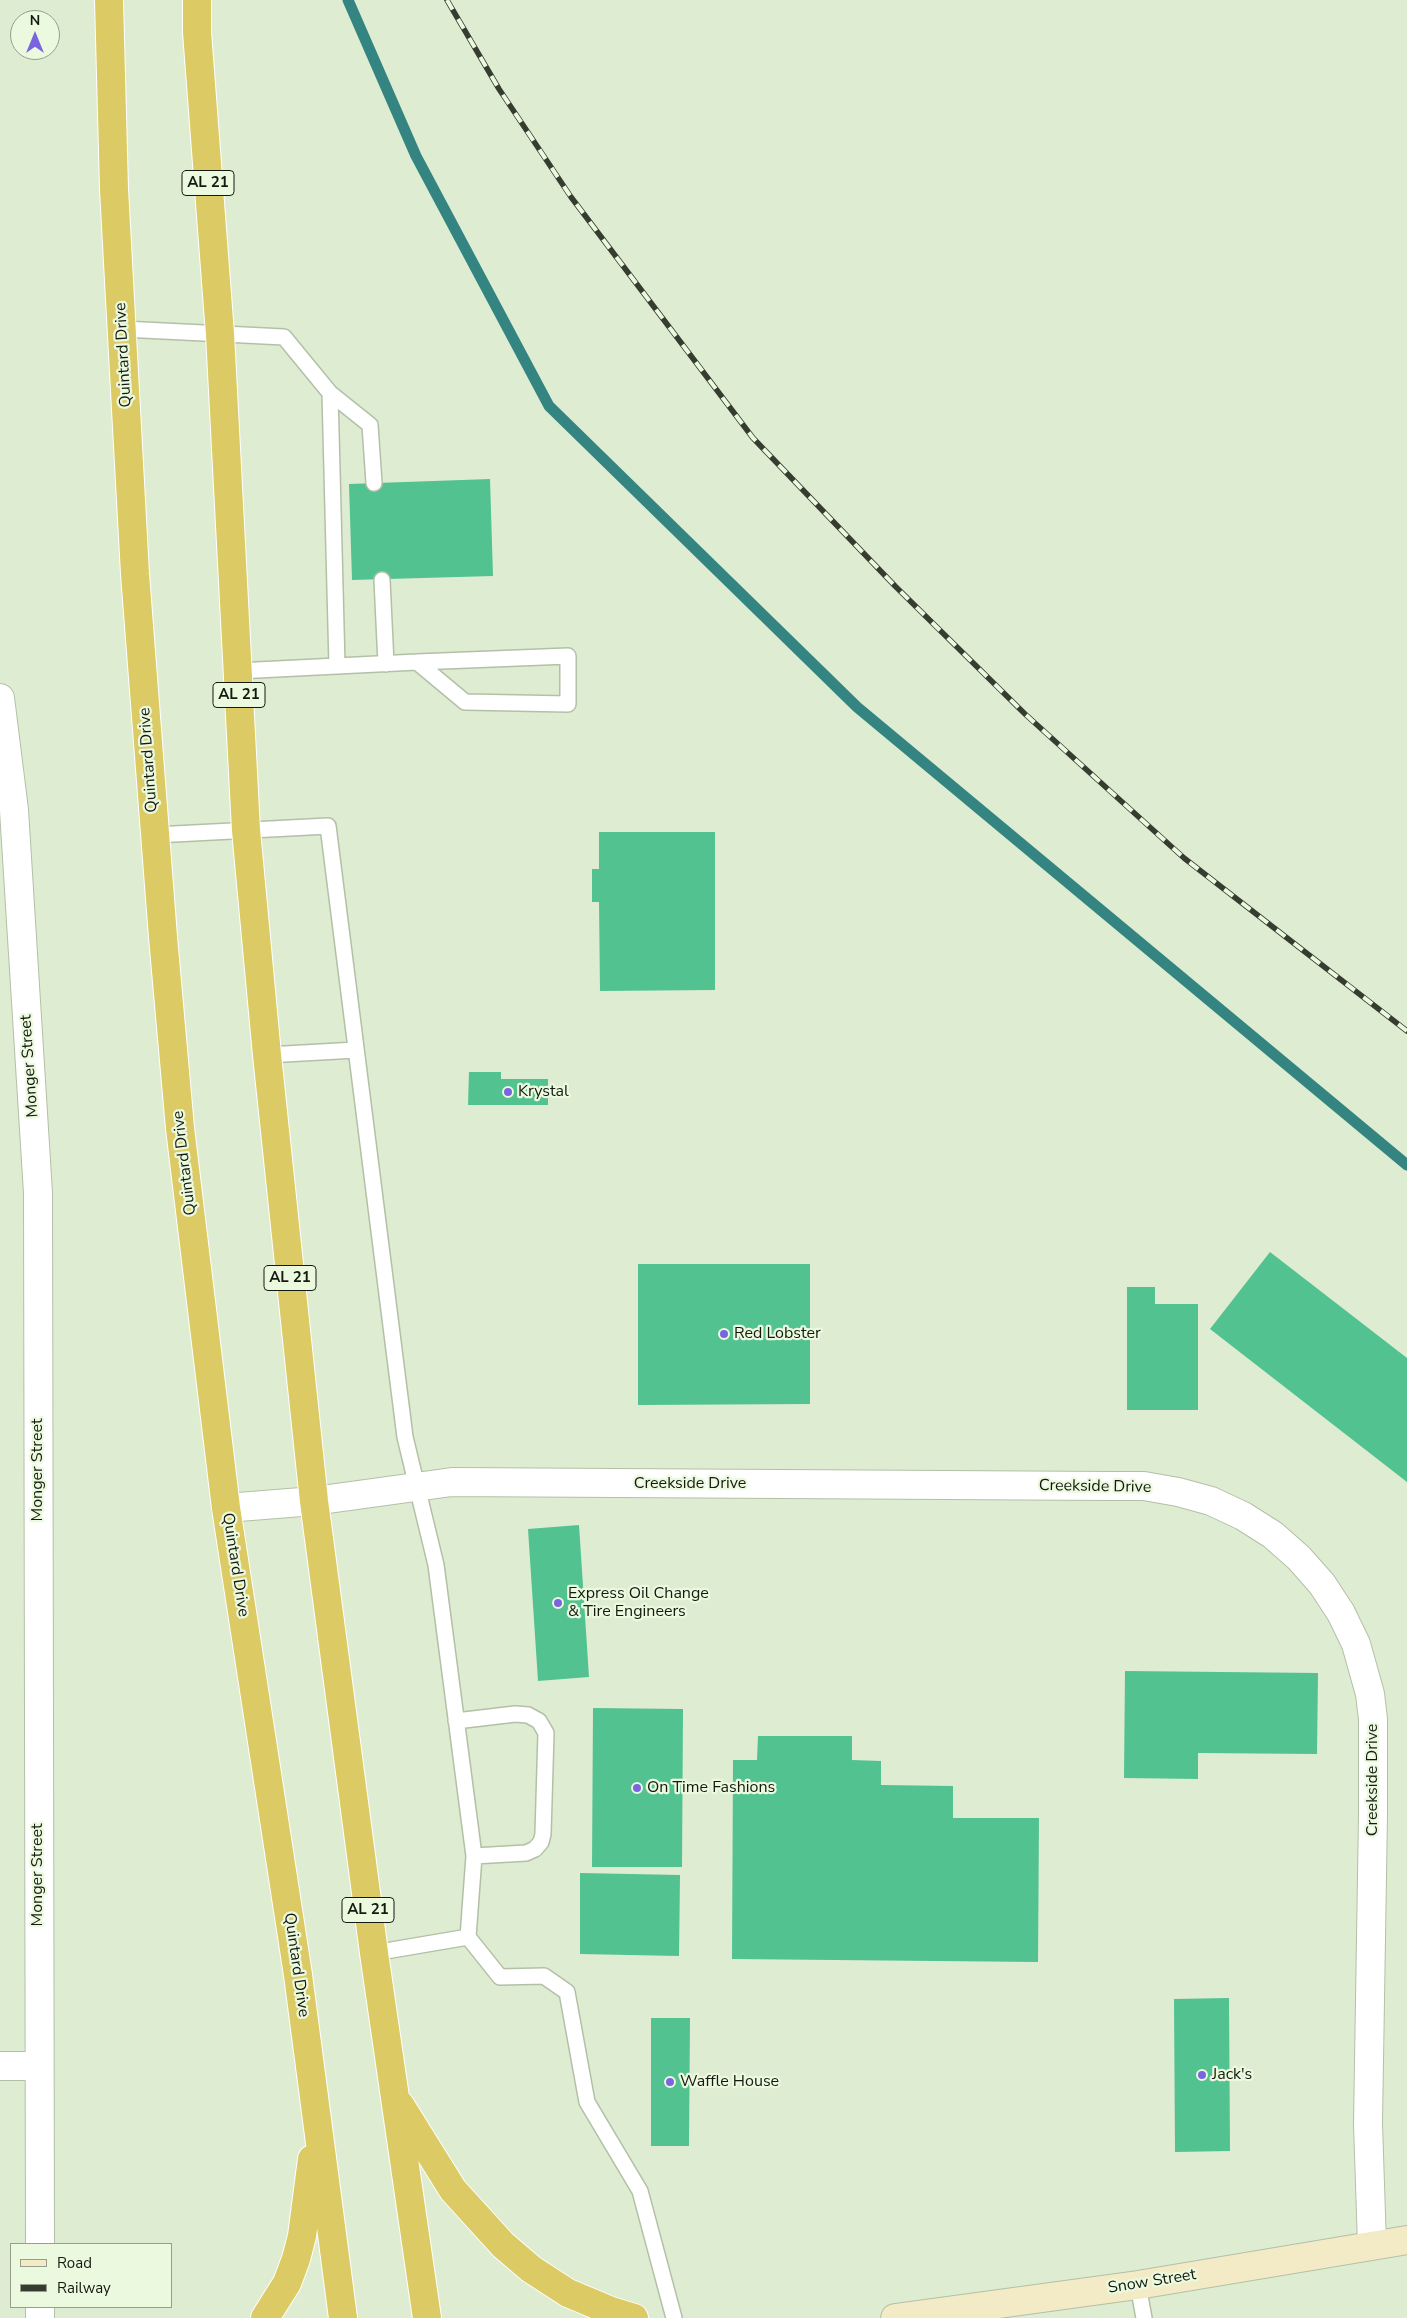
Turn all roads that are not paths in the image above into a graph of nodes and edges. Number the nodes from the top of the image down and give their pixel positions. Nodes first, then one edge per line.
1 (109, 0) edge
2 (196, 0) edge
3 (123, 329) junction
4 (220, 334) junction
5 (330, 393) junction
6 (374, 483) dead end
7 (382, 580) dead end
8 (418, 662) junction
9 (386, 664) junction
10 (337, 666) junction
11 (237, 671) junction
12 (0, 698) edge
13 (246, 830) junction
14 (155, 836) junction
15 (356, 1050) junction
16 (266, 1055) junction
17 (418, 1488) junction
18 (314, 1502) junction
19 (226, 1508) junction
20 (456, 1721) junction
21 (474, 1856) junction
22 (468, 1937) junction
23 (374, 1953) junction
24 (0, 2066) edge
25 (38, 2066) junction
26 (395, 2096) junction
27 (317, 2120) junction
28 (1407, 2240) edge
29 (40, 2243) edge
30 (1372, 2245) junction
31 (1138, 2285) junction
32 (265, 2318) edge
33 (342, 2318) edge
34 (427, 2318) edge
35 (634, 2318) edge
36 (674, 2318) edge
37 (895, 2318) edge
38 (1144, 2318) edge

1 - 3 highway, Quintard Drive
2 - 4 highway, AL 21
3 - 4 lane
3 - 14 highway, Quintard Drive
4 - 5 lane
4 - 11 highway, AL 21
5 - 6 lane
5 - 10 lane
7 - 9 lane
8 - 8 lane
8 - 9 lane
9 - 10 lane
10 - 11 lane
11 - 13 highway, AL 21
12 - 25 street, Monger Street
13 - 14 lane
13 - 15 lane
13 - 16 highway, AL 21
14 - 19 highway, Quintard Drive
15 - 16 lane
15 - 17 lane
16 - 18 highway, AL 21
17 - 18 street, Creekside Drive
17 - 20 lane
17 - 30 street, Creekside Drive
18 - 19 street, Creekside Drive
18 - 23 highway, AL 21
19 - 27 highway, Quintard Drive
20 - 21 lane
20 - 21 lane
21 - 22 lane
22 - 23 lane
22 - 36 lane
23 - 26 highway, AL 21
24 - 25 street
25 - 29 street, Monger Street
26 - 34 highway, AL 21
26 - 35 highway
27 - 32 highway
27 - 33 highway, Quintard Drive
28 - 30 main road, Snow Street
30 - 31 main road, Snow Street
31 - 37 main road, Snow Street
31 - 38 lane

